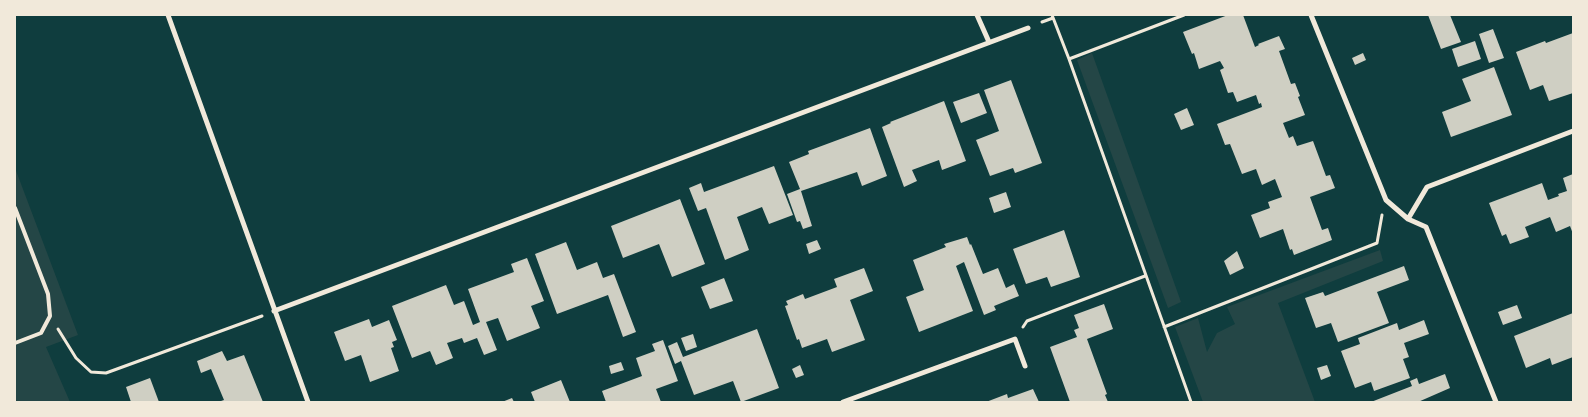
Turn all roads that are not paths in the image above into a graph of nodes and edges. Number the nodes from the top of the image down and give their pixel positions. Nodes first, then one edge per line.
1 (168, 15) edge
2 (977, 15) edge
3 (1311, 15) edge
4 (1028, 28) dead end
5 (989, 42) junction
6 (1573, 130) edge
7 (15, 208) edge
8 (1408, 219) junction
9 (274, 311) junction
10 (15, 343) edge
11 (1025, 366) dead end
12 (308, 402) edge
13 (843, 402) edge
14 (1496, 402) edge

1 - 9 street
2 - 5 street
3 - 8 street
4 - 5 street
5 - 9 street
6 - 8 street
7 - 10 lane
8 - 14 street
9 - 12 street
11 - 13 street

